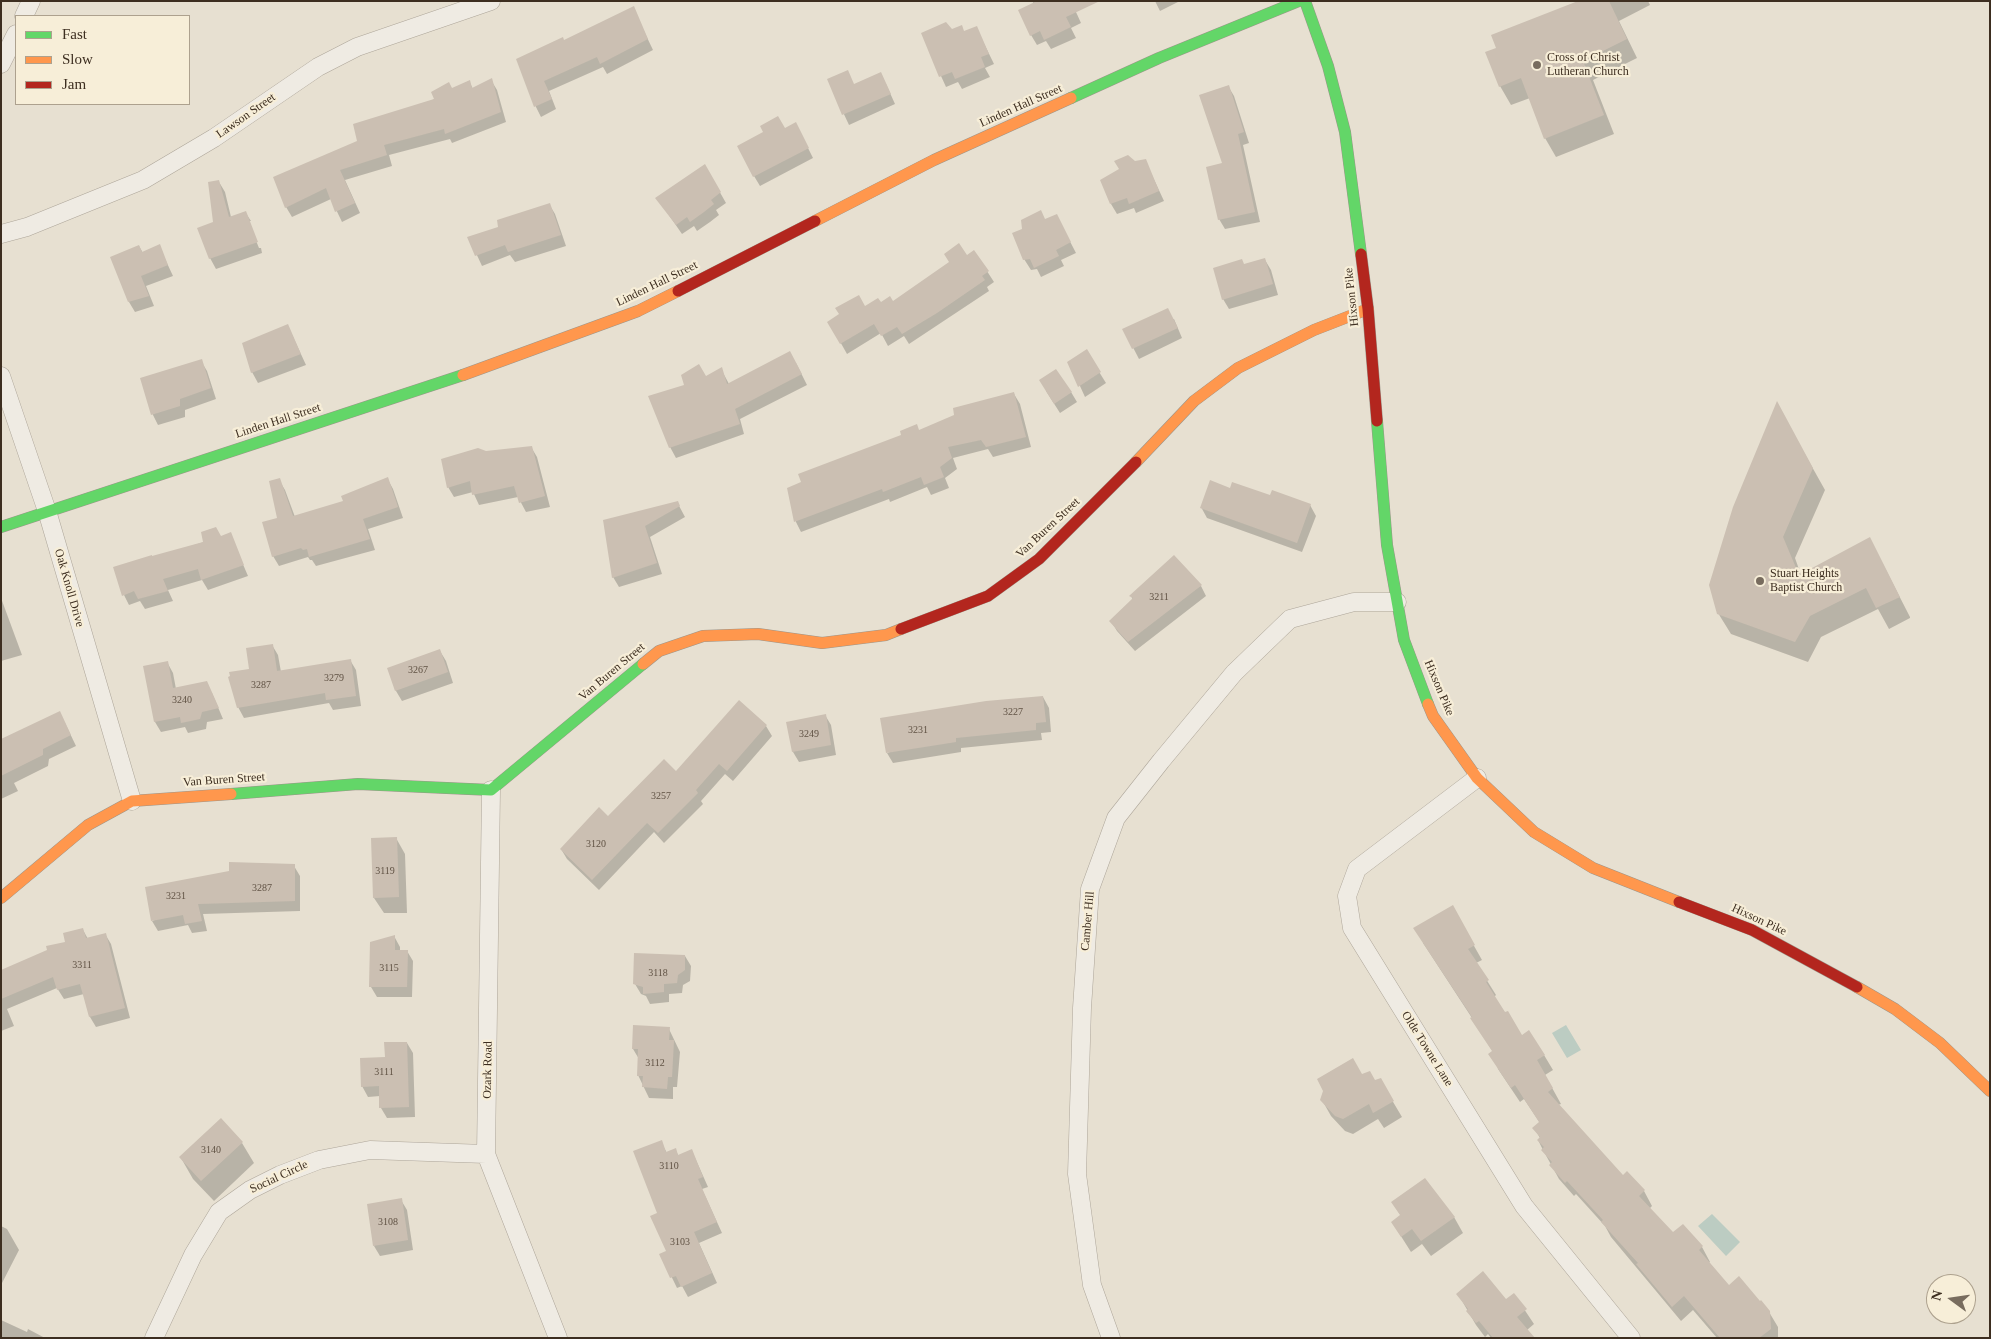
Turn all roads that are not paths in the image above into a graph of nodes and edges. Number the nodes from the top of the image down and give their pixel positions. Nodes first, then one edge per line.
1 (31, 1) edge
2 (491, 1) edge
3 (1299, 1) edge
4 (1305, 1) edge
5 (24, 15) edge
6 (15, 36) edge
7 (1, 64) edge
8 (1, 234) edge
9 (1368, 309) junction
10 (1, 376) edge
11 (47, 511) junction
12 (1, 527) edge
13 (1397, 602) junction
14 (1477, 778) junction
15 (491, 790) junction
16 (132, 801) junction
17 (1, 898) edge
18 (1990, 1091) edge
19 (486, 1154) junction
20 (154, 1338) edge
21 (558, 1338) edge
22 (1112, 1338) edge
23 (1631, 1338) edge

1 - 5 street
2 - 8 street, Lawson Street
3 - 11 street, Linden Hall Street
4 - 9 street, Hixson Pike
6 - 7 street
9 - 13 street, Hixson Pike
9 - 15 street, Van Buren Street
10 - 11 street, Oak Knoll Drive
11 - 12 street, Linden Hall Street
11 - 16 street, Oak Knoll Drive
13 - 14 street, Hixson Pike
13 - 22 street, Camber Hill
14 - 18 street, Hixson Pike
14 - 23 street, Olde Towne Lane
15 - 16 street, Van Buren Street
15 - 19 street, Ozark Road
16 - 17 street, Van Buren Street
19 - 20 street, Social Circle
19 - 21 street, Ozark Road

